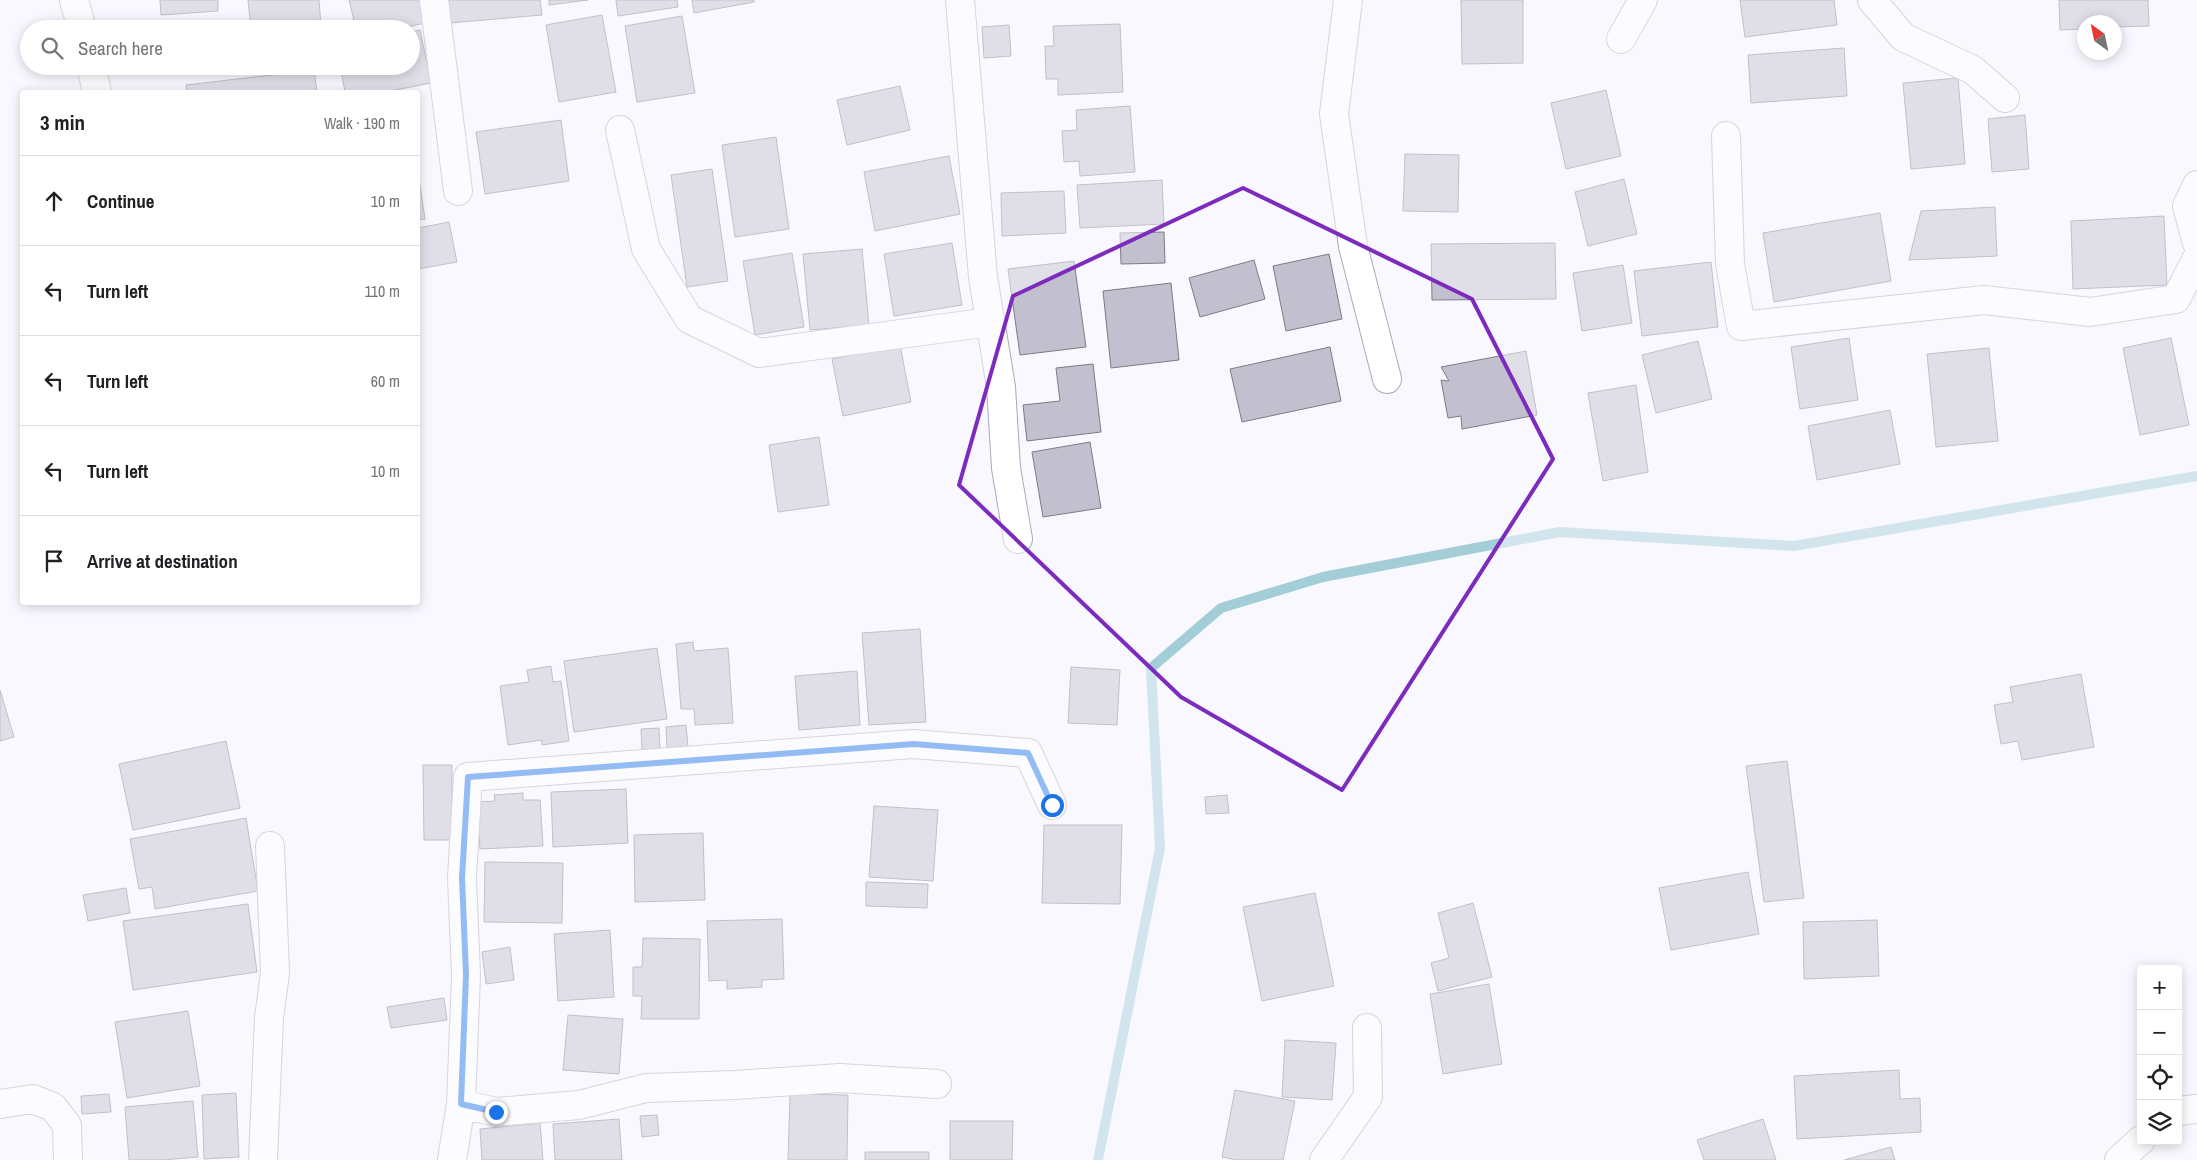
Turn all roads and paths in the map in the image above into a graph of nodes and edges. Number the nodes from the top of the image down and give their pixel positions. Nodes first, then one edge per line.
1 (74, 0) edge
2 (434, 0) edge
3 (960, 0) edge
4 (1348, 0) edge
5 (1643, 0) edge
6 (1872, 0) edge
7 (80, 20) edge
8 (1621, 39) dead end
9 (93, 75) edge
10 (97, 90) edge
11 (2005, 98) dead end
12 (620, 130) dead end
13 (1726, 136) dead end
14 (2197, 184) edge
15 (458, 191) dead end
16 (2197, 243) edge
17 (2197, 258) edge
18 (990, 322) junction
19 (1387, 379) dead end
20 (1018, 539) dead end
21 (1052, 805) dead end
22 (270, 846) dead end
23 (1367, 1028) dead end
24 (938, 1084) dead end
25 (0, 1104) edge
26 (461, 1104) junction
27 (2197, 1109) edge
28 (2182, 1111) edge
29 (2137, 1144) edge
30 (68, 1160) edge
31 (262, 1160) edge
32 (452, 1160) edge
33 (1324, 1160) edge
34 (2119, 1160) edge

1 - 7 street
2 - 15 street
3 - 18 street
4 - 19 street
5 - 8 street
6 - 11 street
9 - 10 street
12 - 18 street
13 - 17 street
14 - 16 street
18 - 20 street
21 - 26 street
22 - 31 street
23 - 33 street
24 - 26 street
25 - 30 street
26 - 32 street
27 - 28 street
29 - 34 street

